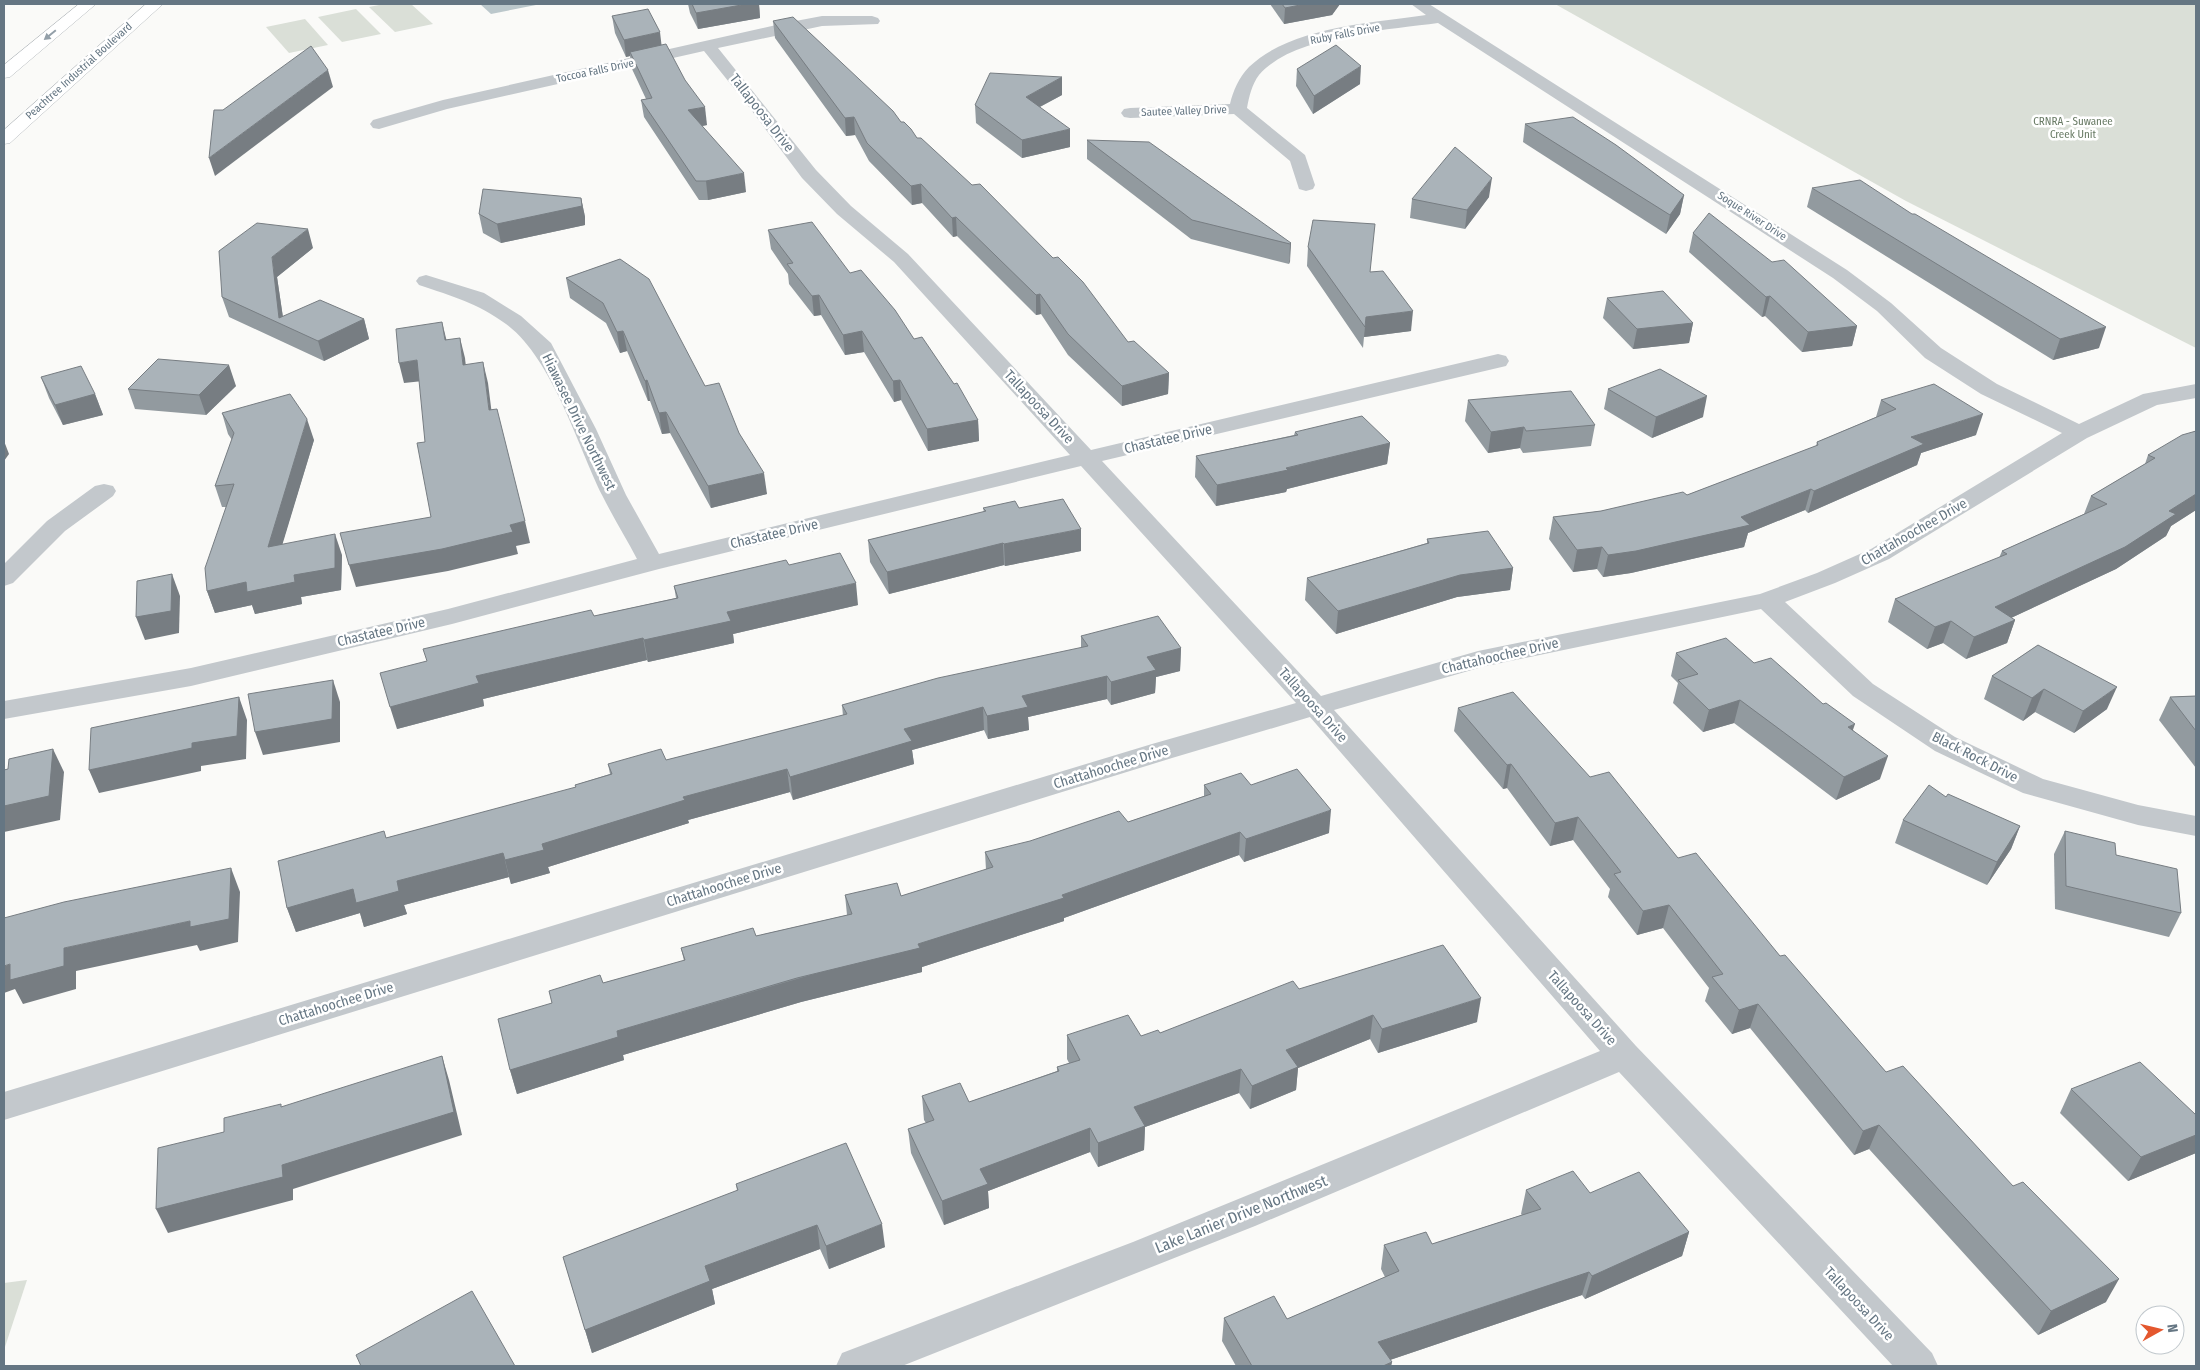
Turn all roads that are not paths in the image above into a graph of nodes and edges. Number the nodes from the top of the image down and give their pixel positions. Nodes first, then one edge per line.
1 (88, 4) edge
2 (156, 4) edge
3 (1419, 4) edge
4 (1441, 18) junction
5 (872, 21) dead end
6 (708, 46) junction
7 (4, 73) edge
8 (1238, 109) junction
9 (1130, 113) dead end
10 (379, 124) dead end
11 (4, 139) edge
12 (1306, 185) dead end
13 (426, 281) dead end
14 (1498, 361) dead end
15 (2196, 391) edge
16 (2079, 433) junction
17 (1086, 458) junction
18 (104, 492) dead end
19 (652, 563) junction
20 (4, 578) edge
21 (1766, 600) junction
22 (1316, 707) junction
23 (4, 710) edge
24 (2196, 826) edge
25 (1624, 1055) junction
26 (4, 1106) edge
27 (856, 1366) edge
28 (1918, 1366) edge

1 -> 7 highway
2 - 11 highway, Peachtree Industrial Boulevard
3 - 4 street, Soque River Drive
4 - 8 street, Ruby Falls Drive
4 - 16 street, Soque River Drive
5 - 6 street, Toccoa Falls Drive
6 - 10 street, Toccoa Falls Drive
6 - 17 street, Tallapoosa Drive
8 - 9 street, Sautee Valley Drive
8 - 12 street
13 - 19 street, Hiawasee Drive Northwest
14 - 17 street, Chastatee Drive
15 - 16 street, Chattahoochee Drive
16 - 21 street, Chattahoochee Drive
17 - 19 street, Chastatee Drive
17 - 22 street, Tallapoosa Drive
18 - 20 street
19 - 23 street, Chastatee Drive
21 - 22 street, Chattahoochee Drive
21 - 24 street, Black Rock Drive
22 - 25 street, Tallapoosa Drive
22 - 26 street, Chattahoochee Drive
25 - 27 street, Lake Lanier Drive Northwest
25 - 28 street, Tallapoosa Drive

